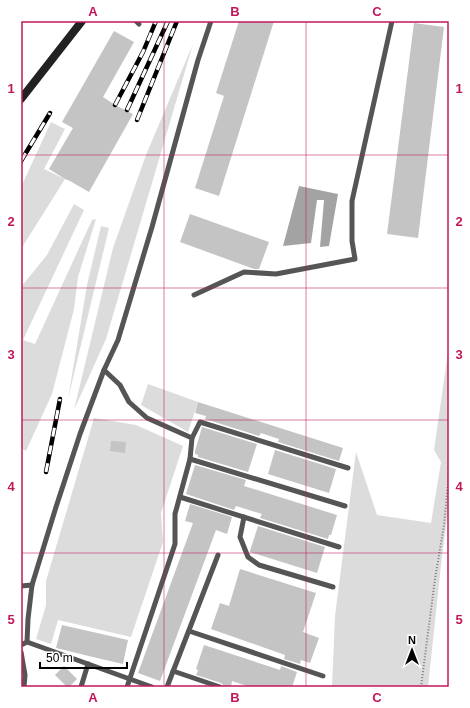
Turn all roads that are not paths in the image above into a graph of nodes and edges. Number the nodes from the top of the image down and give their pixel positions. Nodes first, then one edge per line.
1 (82, 21) edge
2 (211, 21) edge
3 (392, 21) edge
4 (21, 99) edge
5 (194, 295) dead end
6 (104, 370) junction
7 (192, 438) junction
8 (190, 459) junction
9 (348, 468) dead end
10 (180, 497) junction
11 (345, 506) dead end
12 (244, 517) junction
13 (340, 546) dead end
14 (218, 555) dead end
15 (32, 585) junction
16 (21, 586) edge
17 (333, 587) dead end
18 (189, 631) junction
19 (27, 642) junction
20 (21, 645) edge
21 (21, 652) edge
22 (88, 664) junction
23 (173, 671) junction
24 (323, 676) dead end
25 (130, 679) junction
26 (24, 687) edge
27 (81, 687) edge
28 (127, 687) edge
29 (152, 687) edge
30 (167, 687) edge
31 (220, 687) edge

1 - 4 street
2 - 6 lane
3 - 5 lane
6 - 7 lane
6 - 15 lane
7 - 8 lane
7 - 9 lane
8 - 10 lane
8 - 11 lane
10 - 12 lane
10 - 25 lane
12 - 13 lane
12 - 17 lane
14 - 18 lane
15 - 16 lane
15 - 19 lane
18 - 23 lane
18 - 24 lane
19 - 20 lane
19 - 22 lane
21 - 26 lane
22 - 25 lane
22 - 27 lane
23 - 30 lane
23 - 31 lane
25 - 28 lane
25 - 29 lane

